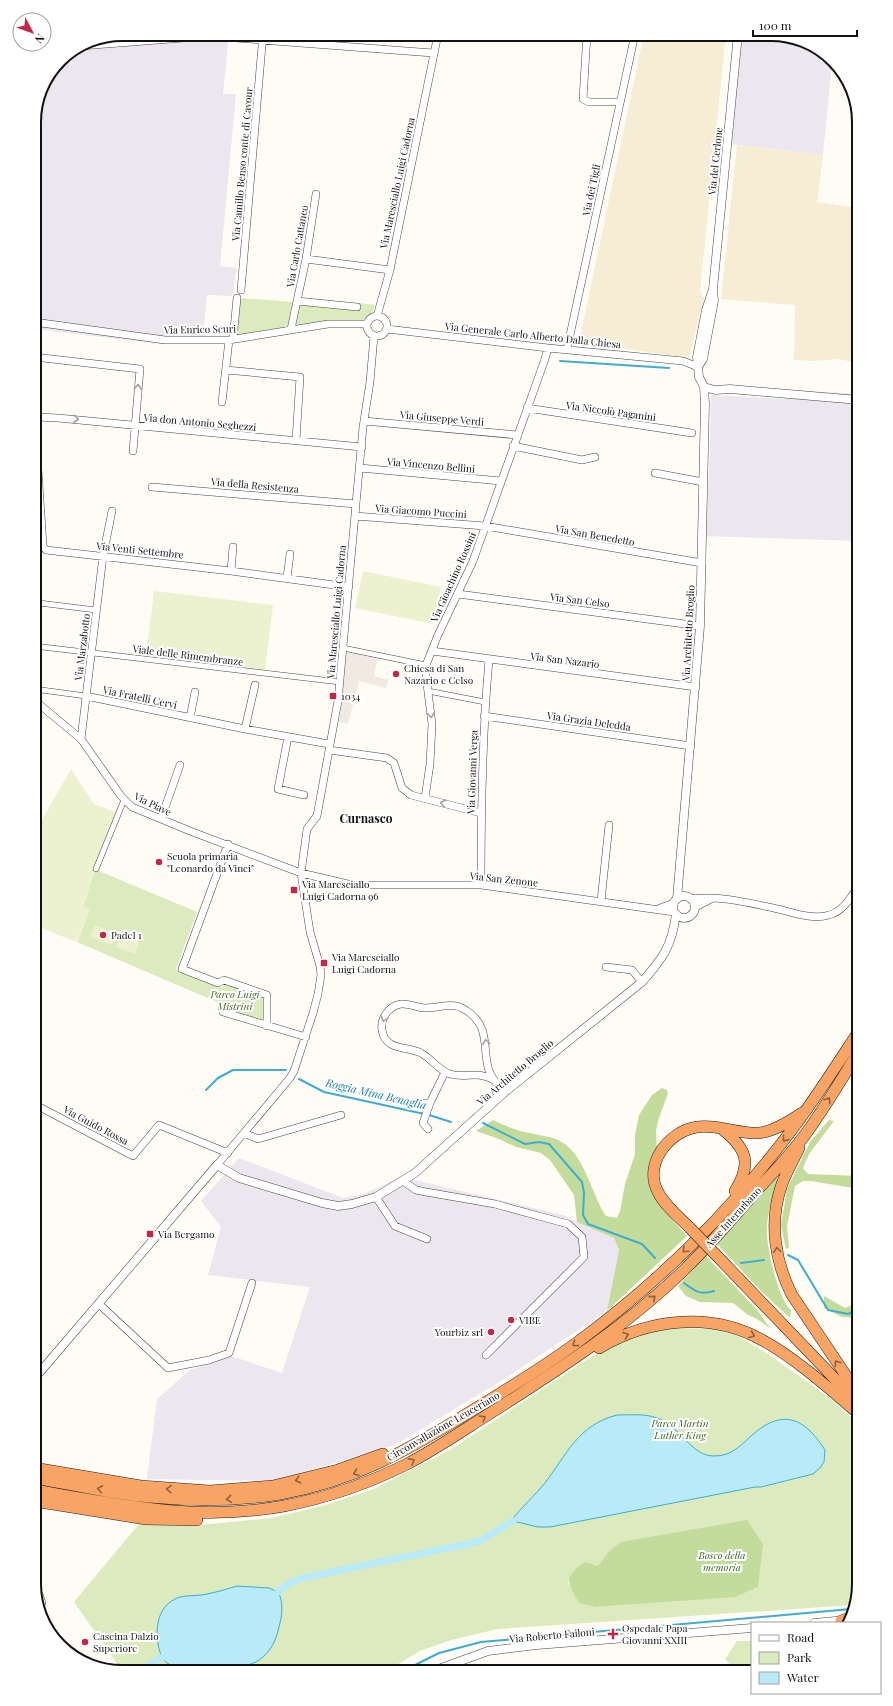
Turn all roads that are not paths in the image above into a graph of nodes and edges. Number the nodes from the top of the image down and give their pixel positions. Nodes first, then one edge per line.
1 (263, 41) edge
2 (306, 41) edge
3 (436, 41) edge
4 (587, 41) edge
5 (633, 41) edge
6 (737, 41) edge
7 (433, 53) junction
8 (620, 102) junction
9 (316, 194) dead end
10 (306, 259) junction
11 (390, 270) junction
12 (241, 290) dead end
13 (237, 298) dead end
14 (297, 301) junction
15 (357, 307) dead end
16 (377, 316) junction
17 (41, 323) edge
18 (367, 324) junction
19 (292, 329) junction
20 (387, 329) junction
21 (374, 336) junction
22 (231, 339) junction
23 (548, 348) junction
24 (567, 350) junction
25 (41, 358) edge
26 (698, 367) junction
27 (226, 370) junction
28 (704, 387) junction
29 (852, 399) edge
30 (222, 402) dead end
31 (527, 408) junction
32 (41, 416) edge
33 (364, 421) junction
34 (135, 426) junction
35 (692, 433) dead end
36 (517, 435) junction
37 (296, 440) junction
38 (514, 446) junction
39 (362, 447) junction
40 (133, 451) dead end
41 (596, 457) dead end
42 (360, 468) junction
43 (655, 473) dead end
44 (501, 481) junction
45 (704, 482) junction
46 (152, 487) dead end
47 (356, 504) junction
48 (112, 511) dead end
49 (41, 515) edge
50 (355, 516) junction
51 (485, 526) junction
52 (234, 547) dead end
53 (290, 554) dead end
54 (103, 556) junction
55 (702, 563) junction
56 (231, 571) junction
57 (287, 578) junction
58 (349, 587) junction
59 (458, 594) junction
60 (41, 601) edge
61 (96, 610) junction
62 (700, 626) junction
63 (41, 647) edge
64 (343, 648) junction
65 (432, 651) junction
66 (91, 652) junction
67 (489, 660) junction
68 (426, 665) junction
69 (340, 682) junction
70 (255, 685) dead end
71 (696, 687) junction
72 (41, 690) edge
73 (428, 691) junction
74 (195, 692) dead end
75 (86, 696) junction
76 (485, 702) junction
77 (41, 706) edge
78 (484, 716) junction
79 (190, 718) junction
80 (245, 729) junction
81 (288, 737) junction
82 (81, 739) junction
83 (691, 746) junction
84 (329, 747) junction
85 (180, 765) dead end
86 (304, 795) dead end
87 (425, 798) junction
88 (124, 800) junction
89 (481, 813) junction
90 (161, 819) junction
91 (609, 825) dead end
92 (228, 844) junction
93 (96, 869) dead end
94 (301, 872) junction
95 (680, 880) junction
96 (481, 885) junction
97 (852, 896) edge
98 (688, 898) junction
99 (713, 898) junction
100 (601, 901) junction
101 (675, 901) junction
102 (694, 908) junction
103 (658, 909) junction
104 (675, 913) junction
105 (685, 918) junction
106 (673, 934) junction
107 (606, 967) dead end
108 (642, 982) junction
109 (222, 1012) dead end
110 (267, 1026) junction
111 (306, 1038) junction
112 (852, 1042) edge
113 (852, 1062) edge
114 (445, 1072) junction
115 (494, 1080) junction
116 (505, 1092) junction
117 (41, 1108) edge
118 (809, 1108) junction
119 (341, 1115) dead end
120 (721, 1128) junction
121 (428, 1129) dead end
122 (807, 1132) junction
123 (244, 1133) junction
124 (228, 1153) junction
125 (217, 1165) junction
126 (403, 1181) junction
127 (376, 1197) junction
128 (722, 1212) junction
129 (427, 1239) dead end
130 (252, 1283) dead end
131 (99, 1304) junction
132 (486, 1356) dead end
133 (578, 1356) junction
134 (41, 1371) edge
135 (852, 1385) edge
136 (852, 1397) edge
137 (852, 1408) edge
138 (428, 1437) junction
139 (41, 1469) edge
140 (41, 1479) edge
141 (41, 1491) edge
142 (41, 1502) edge
143 (284, 1506) junction
144 (843, 1620) edge
145 (825, 1622) edge
146 (751, 1628) edge
147 (449, 1665) edge

1 - 12 street, Via Camillo Benso conte di Cavour
2 - 7 street
3 - 7 street, Via Maresciallo Luigi Cadorna
4 - 8 street
5 - 8 street, Via dei Tigli
6 - 26 street, Via del Cerlone
7 - 11 street, Via Maresciallo Luigi Cadorna
8 - 24 street, Via dei Tigli
9 - 10 street, Via Carlo Cattaneo
10 - 11 street
10 - 14 street, Via Carlo Cattaneo
11 - 16 street, Via Maresciallo Luigi Cadorna
13 - 22 street
14 - 15 street, Via Carlo Cattaneo
14 - 19 street, Via Carlo Cattaneo
16 - 18 street
16 - 20 street
17 - 22 street, Via Enrico Scuri
18 - 19 street, Via Enrico Scuri
18 - 21 street
19 - 22 street, Via Enrico Scuri
20 - 21 street
20 - 23 street, Via Generale Carlo Alberto Dalla Chiesa
21 - 33 street, Via Maresciallo Luigi Cadorna
22 - 27 street
23 - 24 street, Via Generale Carlo Alberto Dalla Chiesa
23 - 31 street, Via Gioachino Rossini
24 - 26 street, Via Generale Carlo Alberto Dalla Chiesa
34 -> 25 street
26 - 28 street
27 - 30 street
27 - 37 street
28 - 29 street
28 - 45 street, Via Architetto Broglio
31 - 35 street, Via Niccolò Paganini
31 - 36 street, Via Gioachino Rossini
32 -> 34 street, Via don Antonio Seghezzi
33 - 36 street, Via Giuseppe Verdi
33 - 39 street, Via Maresciallo Luigi Cadorna
34 - 37 street, Via don Antonio Seghezzi
34 - 40 street
36 - 38 street, Via Gioachino Rossini
37 - 39 street, Via don Antonio Seghezzi
38 - 41 street
38 - 44 street, Via Gioachino Rossini
39 - 42 street, Via Maresciallo Luigi Cadorna
42 - 44 street, Via Vincenzo Bellini
42 - 47 street, Via Maresciallo Luigi Cadorna
43 - 45 street
44 - 51 street, Via Gioachino Rossini
45 - 55 street, Via Architetto Broglio
46 - 47 street, Via della Resistenza
47 - 50 street, Via Maresciallo Luigi Cadorna
48 - 54 street, Via Marzabotto
49 - 54 street, Via Venti Settembre
50 - 51 street, Via Giacomo Puccini
50 - 58 street, Via Maresciallo Luigi Cadorna
51 - 55 street, Via San Benedetto
51 - 59 street, Via Gioachino Rossini
52 - 56 street
53 - 57 street
54 - 56 street, Via Venti Settembre
54 - 61 street, Via Marzabotto
55 - 62 street, Via Architetto Broglio
56 - 57 street, Via Venti Settembre
57 - 58 street, Via Venti Settembre
58 - 64 street, Via Maresciallo Luigi Cadorna
59 - 62 street, Via San Celso
59 - 65 street, Via Gioachino Rossini
60 - 61 street
61 - 66 street, Via Marzabotto
62 - 71 street, Via Architetto Broglio
63 - 66 street, Viale delle Rimembranze
64 - 68 street
64 - 69 street, Via Maresciallo Luigi Cadorna
65 - 67 street, Via San Nazario
65 - 68 street, Via Gioachino Rossini
66 - 69 street, Viale delle Rimembranze
66 - 75 street, Via Marzabotto
67 - 71 street, Via San Nazario
67 - 76 street, Via Giovanni Verga
68 - 73 street, Via Gioachino Rossini
69 - 84 street, Via Maresciallo Luigi Cadorna
70 - 80 street
71 - 83 street, Via Architetto Broglio
72 - 75 street
73 - 76 street
73 -> 87 street, Via Gioachino Rossini
74 - 79 street
75 - 79 street, Via Fratelli Cervi
75 - 82 street, Via Marzabotto
76 - 78 street, Via Giovanni Verga
77 - 82 street, Via Piave
78 - 83 street, Via Grazia Deledda
78 - 89 street, Via Giovanni Verga
79 - 80 street, Via Fratelli Cervi
80 - 81 street, Via Fratelli Cervi
81 - 84 street, Via Fratelli Cervi
81 - 86 street
82 - 88 street, Via Piave
83 - 95 street, Via Architetto Broglio
84 - 87 street, Via Fratelli Cervi
84 - 94 street, Via Maresciallo Luigi Cadorna
85 - 90 street
89 -> 87 street, Via Fratelli Cervi
88 - 90 street, Via Piave
88 - 93 street
89 - 96 street, Via Giovanni Verga
90 - 92 street, Via Piave
91 - 100 street
92 - 94 street, Via Piave
92 - 110 street
94 - 96 street, Via San Zenone
94 - 111 street, Via Maresciallo Luigi Cadorna
95 - 98 street, Via Architetto Broglio
95 - 101 street, Via Architetto Broglio
96 - 100 street, Via San Zenone
97 - 99 street
98 - 99 street
98 - 101 street
98 - 102 street
99 - 102 street
100 - 103 street, Via San Zenone
101 - 103 street, Via San Zenone
101 - 104 street
102 - 105 street
103 - 104 street, Via San Zenone
104 - 105 street
104 - 106 street, Via Architetto Broglio
105 - 106 street, Via Architetto Broglio
106 - 108 street, Via Architetto Broglio
107 - 108 street
108 - 116 street, Via Architetto Broglio
109 - 110 street
110 - 111 street
111 - 123 street, Via Maresciallo Luigi Cadorna
112 - 118 highway, Asse Interurbano
122 -> 113 highway, Asse Interurbano
114 - 115 street
115 -> 114 street
114 - 121 street
115 - 116 street
116 - 126 street, Via Architetto Broglio
117 - 124 street, Via Guido Rossa
118 - 120 highway
118 -> 128 highway, Asse Interurbano
119 - 123 street
120 - 128 highway
120 - 136 highway, bridge
133 -> 122 highway, Asse Interurbano
135 -> 122 highway
123 - 124 street
124 - 125 street
125 - 127 street, Via Architetto Broglio
125 - 131 street
126 - 127 street, Via Architetto Broglio
126 - 132 street
127 - 129 street
128 -> 138 highway, Circonvallazione Leuceriano
130 - 131 street
131 - 134 street
133 -> 137 highway
143 -> 133 highway, Circonvallazione Leuceriano
138 -> 139 highway
138 -> 140 highway, Circonvallazione Leuceriano
141 - 143 highway
142 - 143 highway
144 - 145 street
146 - 147 street, Via Roberto Failoni

